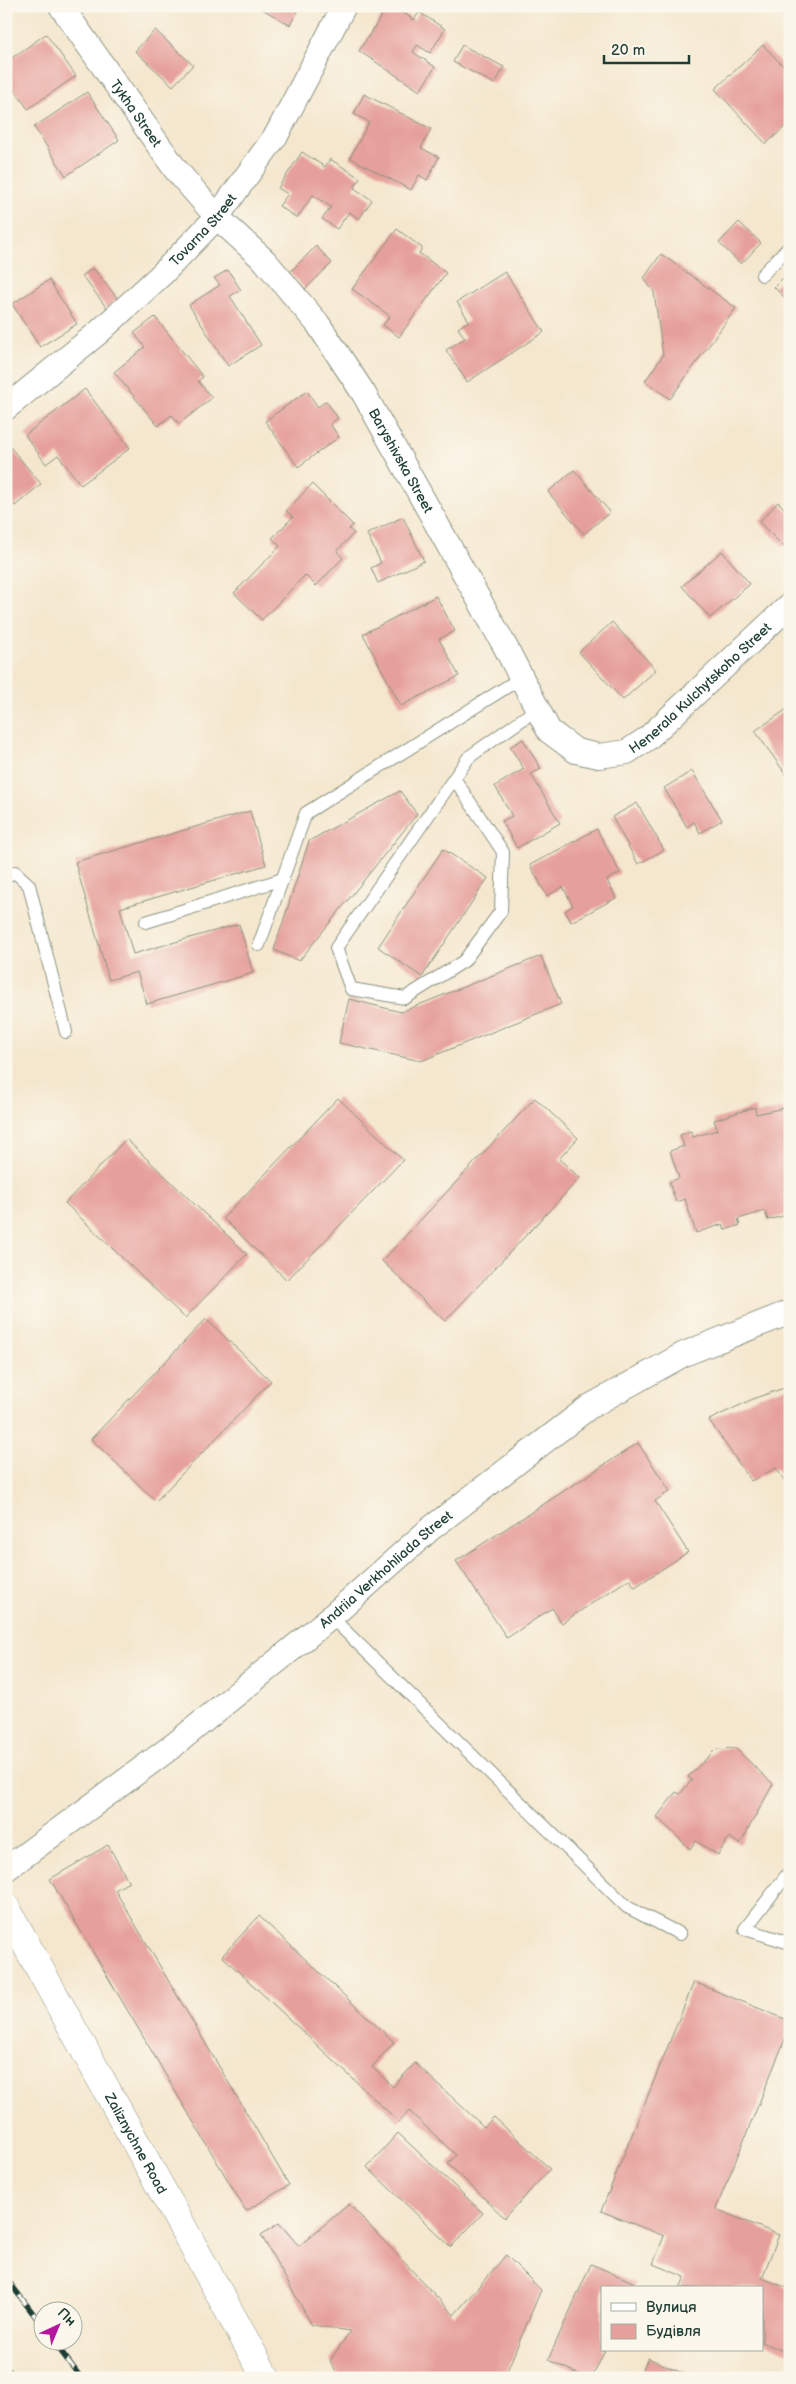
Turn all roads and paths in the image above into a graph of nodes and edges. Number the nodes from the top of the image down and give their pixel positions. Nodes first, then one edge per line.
1 (61, 6) edge
2 (344, 6) edge
3 (217, 216) junction
4 (790, 246) edge
5 (762, 274) dead end
6 (6, 408) edge
7 (790, 605) edge
8 (521, 678) junction
9 (537, 709) junction
10 (549, 730) joint
11 (454, 778) junction
12 (6, 876) edge
13 (283, 879) junction
14 (146, 922) dead end
15 (260, 945) dead end
16 (66, 1032) dead end
17 (790, 1312) edge
18 (331, 1617) junction
19 (6, 1869) edge
20 (790, 1871) edge
21 (6, 1908) edge
22 (680, 1934) dead end
23 (790, 1944) edge
24 (266, 2378) edge

1 - 3 street, Tykha Street
2 - 3 street, Tovarna Street
3 - 6 street, Tovarna Street
3 - 8 street, Baryshivska Street
4 - 5 lane
7 - 10 street, Henerala Kulchytskoho Street
8 - 9 street, Baryshivska Street
8 - 13 lane
9 - 10 street, Baryshivska Street
9 - 11 lane
11 - 11 lane
12 - 16 lane
13 - 14 lane
13 - 15 lane
17 - 18 street, Andriia Verkhohliada Street
18 - 19 street, Andriia Verkhohliada Street
18 - 22 lane
20 - 23 lane
21 - 24 street, Zaliznychne Road

